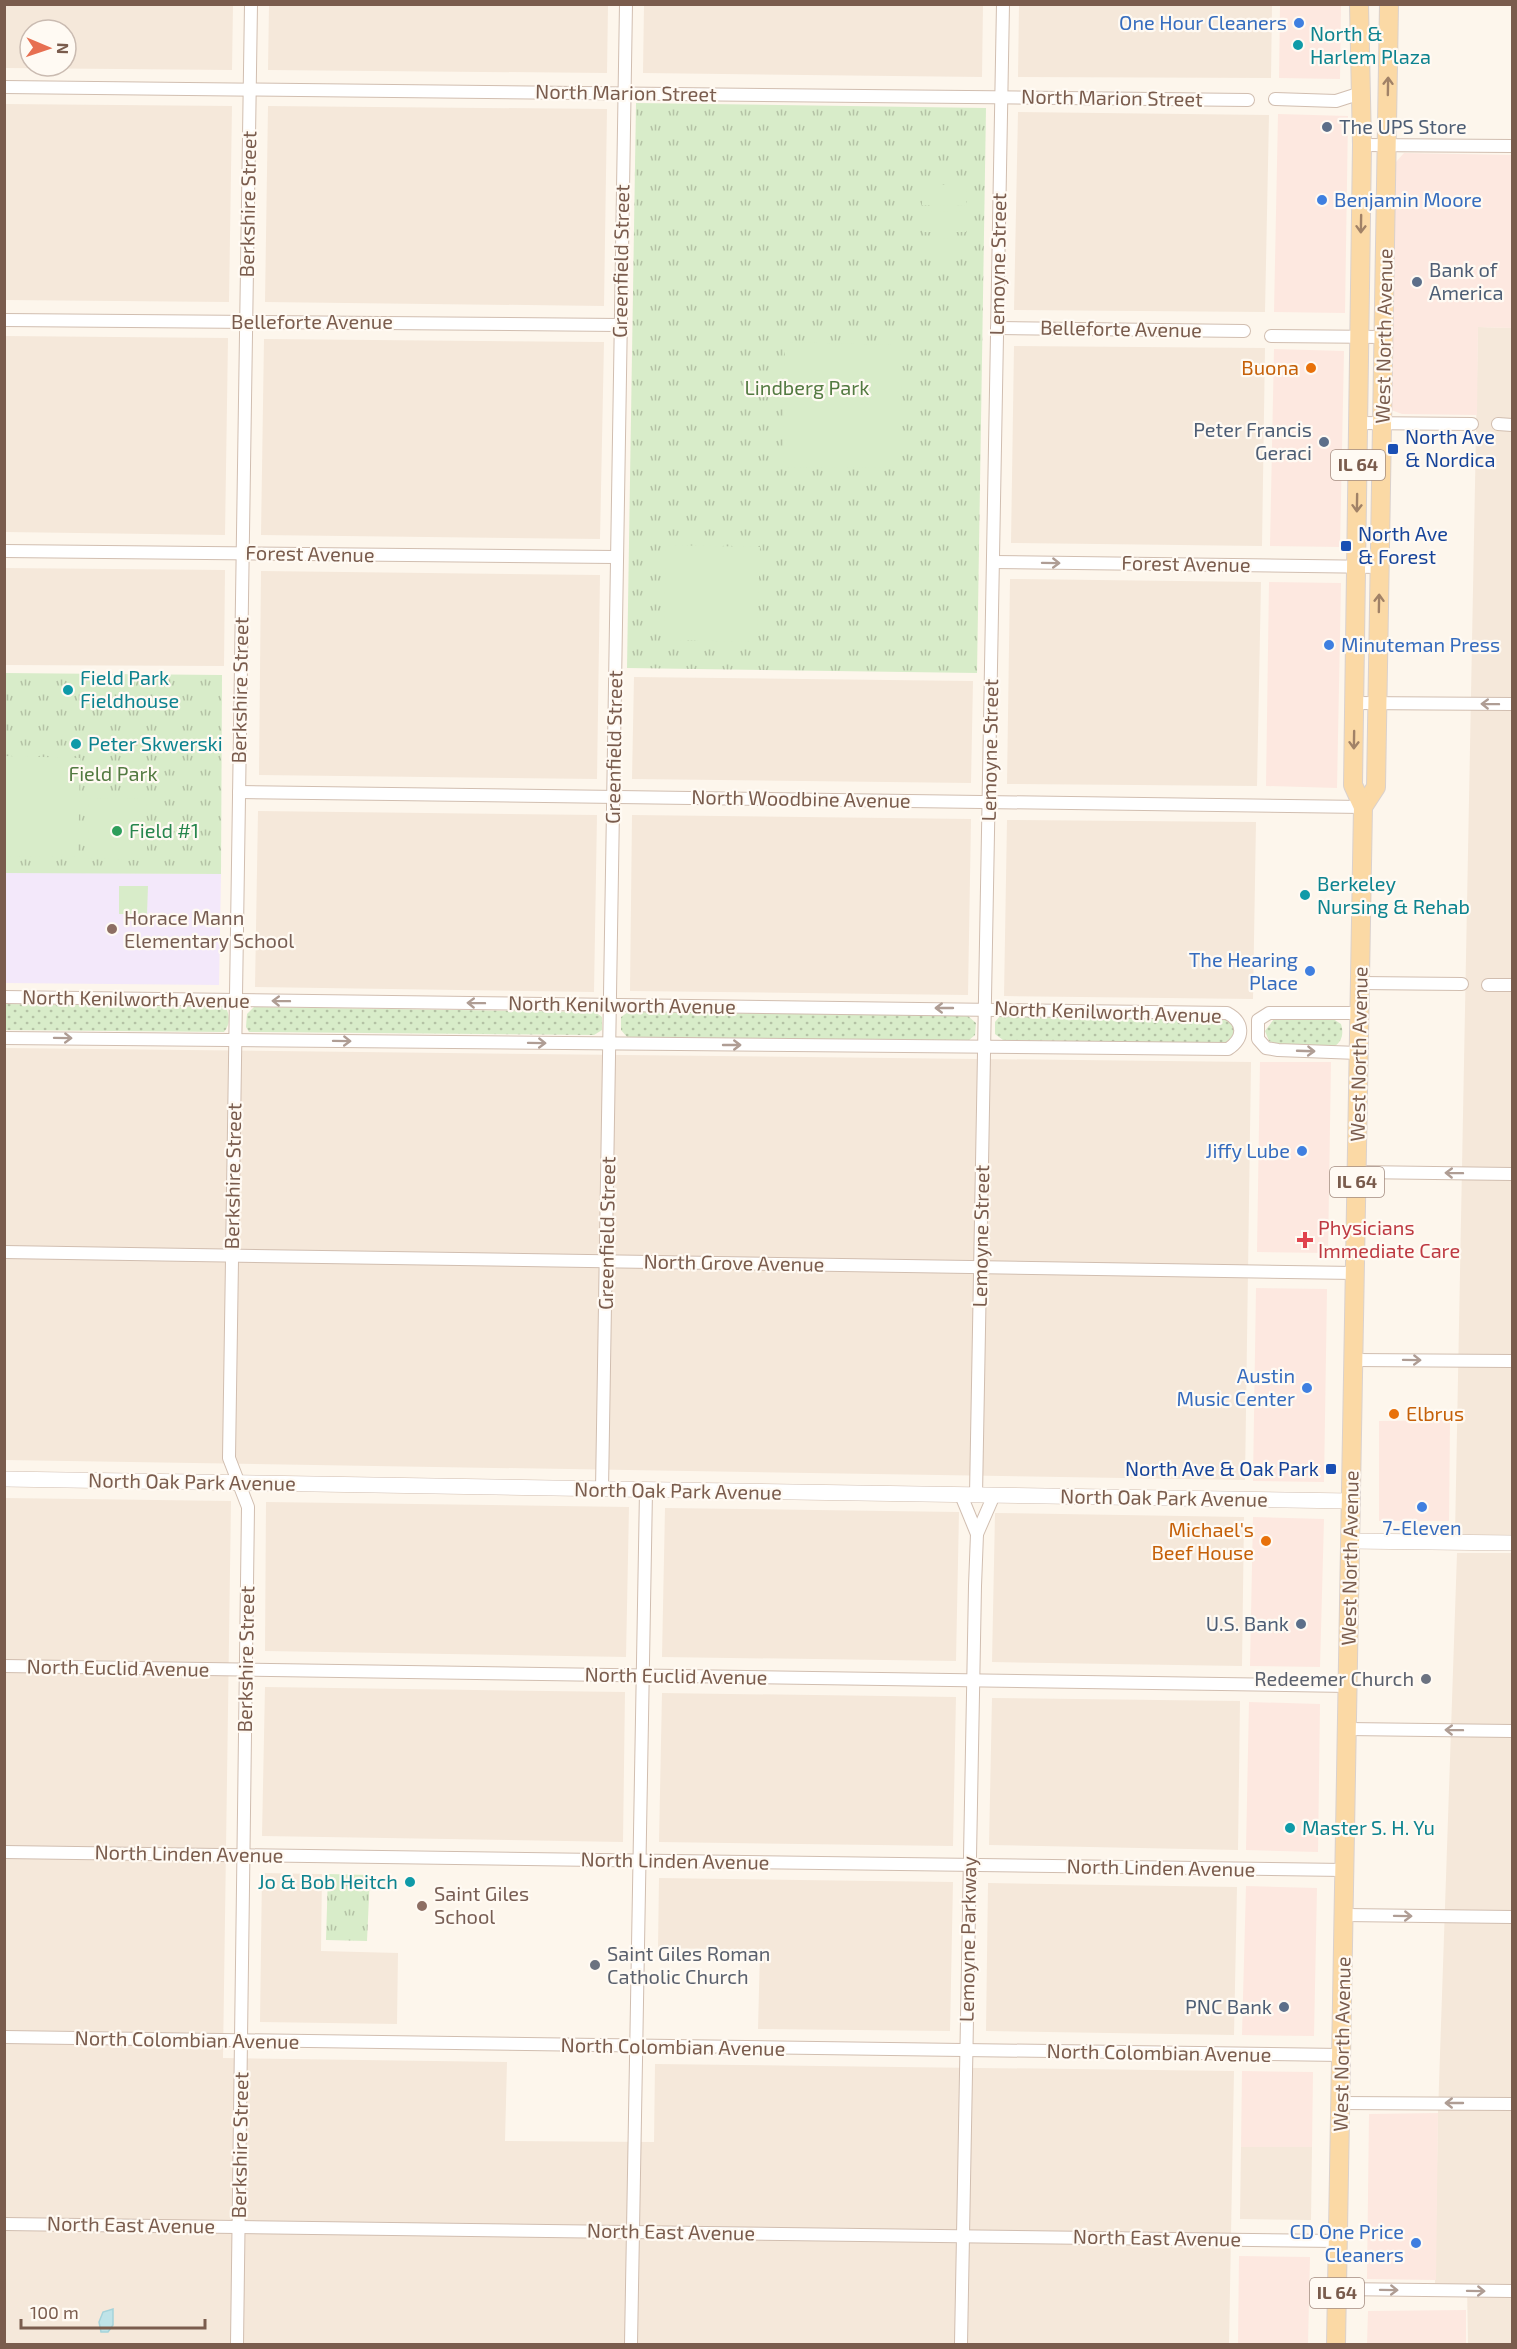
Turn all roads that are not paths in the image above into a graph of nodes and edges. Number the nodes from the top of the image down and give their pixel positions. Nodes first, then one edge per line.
1 (251, 4) edge
2 (626, 4) edge
3 (1003, 4) edge
4 (1359, 4) edge
5 (1389, 4) edge
6 (4, 87) edge
7 (250, 89) junction
8 (624, 93) junction
9 (1002, 97) junction
10 (1275, 99) dead end
11 (1248, 100) dead end
12 (1361, 102) junction
13 (1362, 145) junction
14 (1387, 145) junction
15 (1512, 146) edge
16 (4, 320) edge
17 (246, 322) junction
18 (620, 325) junction
19 (997, 328) junction
20 (1244, 331) dead end
21 (1271, 336) dead end
22 (1359, 337) junction
23 (1384, 337) junction
24 (1358, 423) junction
25 (1382, 423) junction
26 (1472, 424) dead end
27 (1498, 424) dead end
28 (1512, 425) edge
29 (4, 551) edge
30 (243, 554) junction
31 (615, 558) junction
32 (993, 562) junction
33 (1356, 566) junction
34 (1380, 567) junction
35 (1354, 703) junction
36 (1378, 703) junction
37 (1512, 704) edge
38 (239, 792) junction
39 (614, 797) junction
40 (989, 802) junction
41 (1363, 807) junction
42 (1360, 983) junction
43 (1462, 984) dead end
44 (1488, 985) dead end
45 (1512, 985) edge
46 (4, 997) edge
47 (236, 1001) junction
48 (610, 1005) junction
49 (985, 1008) junction
50 (1359, 1013) junction
51 (4, 1038) edge
52 (235, 1040) junction
53 (609, 1044) junction
54 (984, 1046) junction
55 (1358, 1053) junction
56 (1357, 1172) junction
57 (1512, 1174) edge
58 (4, 1252) edge
59 (232, 1255) junction
60 (607, 1261) junction
61 (980, 1267) junction
62 (1355, 1274) junction
63 (1354, 1360) junction
64 (1512, 1361) edge
65 (4, 1479) edge
66 (238, 1483) junction
67 (602, 1490) junction
68 (646, 1491) junction
69 (969, 1495) junction
70 (994, 1496) junction
71 (1351, 1501) junction
72 (977, 1534) junction
73 (1350, 1541) junction
74 (1512, 1543) edge
75 (4, 1666) edge
76 (246, 1669) junction
77 (642, 1676) junction
78 (973, 1680) junction
79 (1348, 1686) junction
80 (1347, 1729) junction
81 (1512, 1731) edge
82 (4, 1852) edge
83 (244, 1855) junction
84 (639, 1861) junction
85 (969, 1865) junction
86 (1345, 1870) junction
87 (1344, 1915) junction
88 (1512, 1917) edge
89 (4, 2037) edge
90 (241, 2040) junction
91 (636, 2046) junction
92 (966, 2051) junction
93 (1342, 2055) junction
94 (1341, 2103) junction
95 (1512, 2104) edge
96 (4, 2224) edge
97 (239, 2227) junction
98 (633, 2232) junction
99 (963, 2236) junction
100 (1338, 2241) junction
101 (1337, 2289) junction
102 (1512, 2291) edge
103 (237, 2344) edge
104 (631, 2344) edge
105 (961, 2344) edge
106 (1336, 2344) edge

1 - 7 street, Berkshire Street
2 - 8 street, Greenfield Street
3 - 9 street, Lemoyne Street
4 - 12 main road, West North Avenue / IL 64
14 -> 5 main road, West North Avenue / IL 64
6 - 7 street, North Marion Street
7 - 8 street, North Marion Street
7 - 17 street, Berkshire Street
8 - 9 street, North Marion Street
8 - 18 street, Greenfield Street
9 - 11 street, North Marion Street
9 - 19 street, Lemoyne Street
10 - 12 street
12 - 13 main road, West North Avenue / IL 64
13 - 14 street
13 -> 22 main road, West North Avenue / IL 64
14 - 15 street
14 - 23 main road, West North Avenue / IL 64
16 - 17 street, Belleforte Avenue
17 - 18 street, Belleforte Avenue
17 - 30 street, Berkshire Street
18 - 31 street, Greenfield Street
19 - 20 street, Belleforte Avenue
19 - 32 street, Lemoyne Street
21 - 22 street
22 - 23 street
22 - 24 main road, West North Avenue / IL 64
23 - 25 main road, West North Avenue / IL 64
24 - 25 street
24 -> 33 main road, West North Avenue / IL 64
25 - 26 street
25 - 34 main road, West North Avenue / IL 64
27 - 28 street
29 - 30 street, Forest Avenue
30 - 31 street, Forest Avenue
30 - 38 street, Berkshire Street
31 - 39 street, Greenfield Street
32 -> 33 street, Forest Avenue
32 - 40 street, Lemoyne Street
33 - 34 street, Forest Avenue
33 - 35 main road, West North Avenue / IL 64
36 -> 34 main road, West North Avenue / IL 64
35 - 36 street
35 -> 41 main road, West North Avenue / IL 64
37 -> 36 street
36 - 41 main road, West North Avenue / IL 64
38 - 39 street, North Woodbine Avenue
38 - 47 street, Berkshire Street
39 - 40 street, North Woodbine Avenue
39 - 48 street, Greenfield Street
40 - 41 street, North Woodbine Avenue
40 - 49 street, Lemoyne Street
41 - 42 main road, West North Avenue / IL 64
42 - 43 street
42 - 50 main road, West North Avenue / IL 64
44 - 45 street
46 - 47 street, North Kenilworth Avenue
48 -> 47 street, North Kenilworth Avenue
47 - 52 street, Berkshire Street
49 -> 48 street, North Kenilworth Avenue
48 - 53 street, Greenfield Street
49 - 54 street, Lemoyne Street
49 - 54 street, North Kenilworth Avenue
50 - 55 main road, West North Avenue / IL 64
50 -> 55 street
51 -> 52 street, North Kenilworth Avenue
52 -> 53 street, North Kenilworth Avenue
52 - 59 street, Berkshire Street
53 -> 54 street, North Kenilworth Avenue
53 - 60 street, Greenfield Street
54 - 61 street, Lemoyne Street
55 - 56 main road, West North Avenue / IL 64
57 -> 56 street
56 - 62 main road, West North Avenue / IL 64
58 - 59 street, North Grove Avenue
59 - 60 street, North Grove Avenue
59 - 66 street, Berkshire Street
60 - 61 street, North Grove Avenue
60 - 67 street, Greenfield Street
61 - 62 street, North Grove Avenue
61 - 69 street, Lemoyne Street
62 - 63 main road, West North Avenue / IL 64
63 -> 64 street
63 - 71 main road, West North Avenue / IL 64
65 - 66 street, North Oak Park Avenue
66 - 67 street, North Oak Park Avenue
66 - 76 street, Berkshire Street
67 - 68 street, North Oak Park Avenue
68 - 69 street, North Oak Park Avenue
68 - 77 street
69 - 70 street, North Oak Park Avenue
69 - 72 street, Lemoyne Parkway
70 - 71 street, North Oak Park Avenue
70 - 72 street, Lemoyne Parkway
71 - 73 main road, West North Avenue / IL 64
72 - 78 street, Lemoyne Parkway
73 - 74 street
73 - 79 main road, West North Avenue / IL 64
75 - 76 street, North Euclid Avenue
76 - 77 street, North Euclid Avenue
76 - 83 street, Berkshire Street
77 - 78 street, North Euclid Avenue
77 - 84 street
78 - 79 street, North Euclid Avenue
78 - 85 street, Lemoyne Parkway
79 - 80 main road, West North Avenue / IL 64
81 -> 80 street
80 - 86 main road, West North Avenue / IL 64
82 - 83 street, North Linden Avenue
83 - 84 street, North Linden Avenue
83 - 90 street, Berkshire Street
84 - 85 street, North Linden Avenue
84 - 91 street
85 - 86 street, North Linden Avenue
85 - 92 street, Lemoyne Parkway
86 - 87 main road, West North Avenue / IL 64
87 -> 88 street
87 - 93 main road, West North Avenue / IL 64
89 - 90 street, North Colombian Avenue
90 - 91 street, North Colombian Avenue
90 - 97 street, Berkshire Street
91 - 92 street, North Colombian Avenue
91 - 98 street
92 - 93 street, North Colombian Avenue
92 - 99 street, Lemoyne Parkway
93 - 94 main road, West North Avenue / IL 64
95 -> 94 street
94 - 100 main road, West North Avenue / IL 64
96 - 97 street, North East Avenue
97 - 98 street, North East Avenue
97 - 103 street, Berkshire Street
98 - 99 street, North East Avenue
98 - 104 street
99 - 100 street, North East Avenue
99 - 105 street, Lemoyne Parkway
100 - 101 main road, West North Avenue / IL 64
101 -> 102 street
101 - 106 main road, West North Avenue / IL 64

